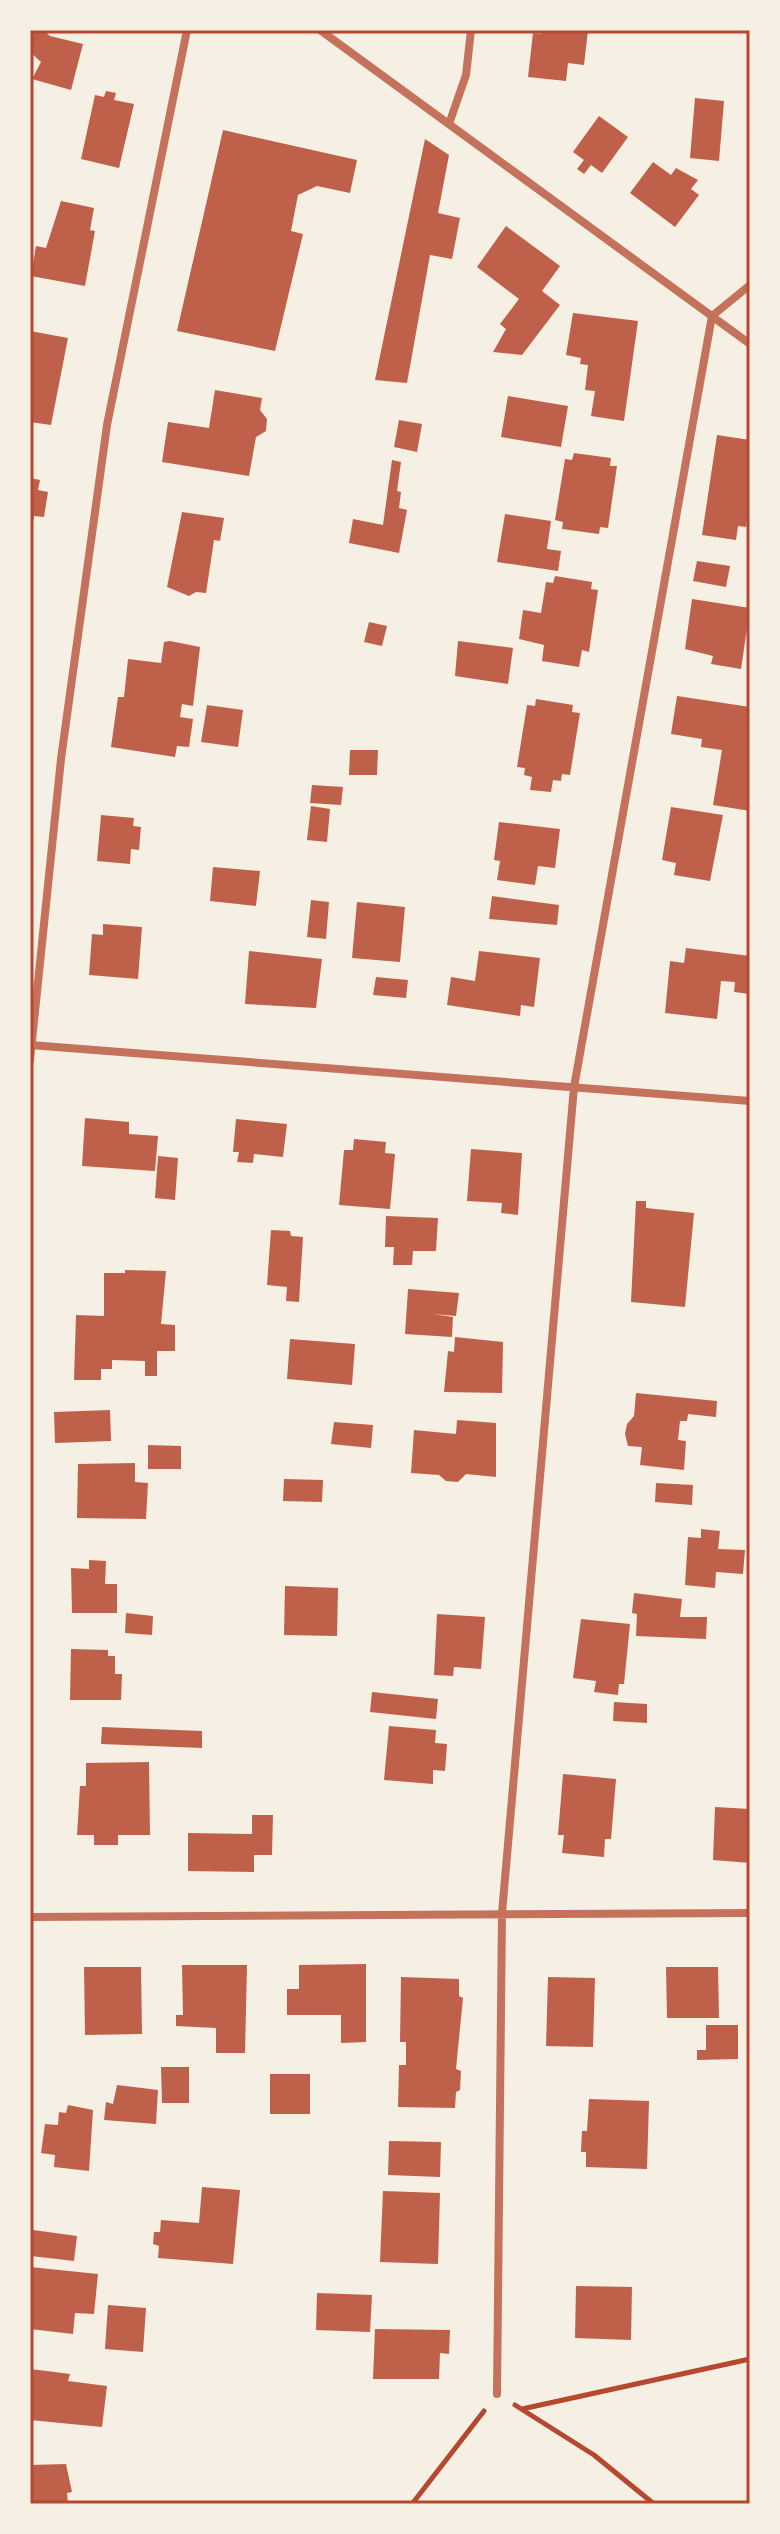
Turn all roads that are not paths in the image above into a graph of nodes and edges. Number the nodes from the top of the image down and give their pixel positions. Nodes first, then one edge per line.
1 (187, 30) edge
2 (320, 30) edge
3 (471, 30) edge
4 (449, 124) junction
5 (750, 285) edge
6 (712, 316) junction
7 (750, 344) edge
8 (30, 1045) edge
9 (30, 1060) edge
10 (574, 1087) junction
11 (750, 1101) edge
12 (502, 1913) junction
13 (750, 1913) edge
14 (30, 1917) edge
15 (497, 2394) road end

1 - 8 street
2 - 4 street
3 - 4 street
4 - 6 street
5 - 6 street
6 - 7 street
6 - 10 street
8 - 9 street
8 - 10 street
10 - 11 street
10 - 12 street
12 - 13 street
12 - 14 street
12 - 15 street

